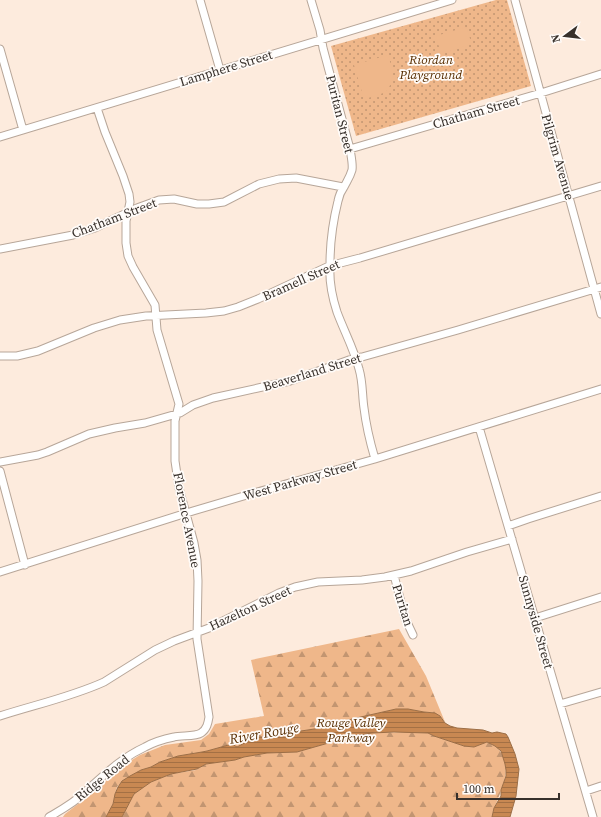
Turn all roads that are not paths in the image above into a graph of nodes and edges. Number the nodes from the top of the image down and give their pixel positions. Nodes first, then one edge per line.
1 (200, 0) edge
2 (311, 0) edge
3 (452, 0) edge
4 (515, 0) edge
5 (321, 39) junction
6 (0, 49) edge
7 (220, 70) junction
8 (601, 74) edge
9 (540, 93) junction
10 (97, 108) junction
11 (23, 130) junction
12 (0, 137) edge
13 (350, 149) junction
14 (601, 186) edge
15 (343, 188) junction
16 (569, 196) junction
17 (128, 213) junction
18 (0, 249) edge
19 (330, 266) junction
20 (598, 288) edge
21 (601, 314) edge
22 (155, 315) junction
23 (0, 356) edge
24 (356, 358) junction
25 (601, 389) edge
26 (177, 413) junction
27 (479, 427) junction
28 (375, 459) junction
29 (0, 462) edge
30 (0, 471) edge
31 (601, 496) edge
32 (185, 514) junction
33 (508, 526) junction
34 (512, 539) junction
35 (25, 565) junction
36 (0, 572) edge
37 (394, 575) junction
38 (601, 597) edge
39 (535, 618) junction
40 (196, 633) junction
41 (413, 635) dead end
42 (601, 692) edge
43 (560, 704) junction
44 (0, 716) edge
45 (203, 731) joint
46 (601, 786) edge
47 (586, 791) junction
48 (49, 817) edge
49 (593, 817) edge

1 - 7 street
2 - 5 street, Puritan Street
3 - 5 street, Lamphere Street
4 - 9 street, Pilgrim Avenue
5 - 7 street, Lamphere Street
5 - 13 street, Puritan Street
6 - 11 street
7 - 10 street, Lamphere Street
8 - 9 street, Chatham Street
9 - 13 street, Chatham Street
9 - 16 street, Pilgrim Avenue
10 - 11 street, Lamphere Street
10 - 17 street, Florence Avenue
11 - 12 street, Lamphere Street
13 - 15 street, Puritan Street
14 - 16 street, Bramell Street
15 - 17 street, Chatham Street
15 - 19 street, Puritan Street
16 - 19 street, Bramell Street
16 - 20 street, Pilgrim Avenue
17 - 18 street, Chatham Street
17 - 22 street, Florence Avenue
19 - 22 street, Bramell Street
19 - 24 street, Puritan Street
20 - 21 street, Pilgrim Avenue
20 - 24 street, Beaverland Street
22 - 23 street, Bramell Street
22 - 26 street, Florence Avenue
24 - 26 street, Beaverland Street
24 - 28 street, Puritan Street
25 - 27 street, West Parkway Street
26 - 29 street, Beaverland Street
26 - 32 street, Florence Avenue
27 - 28 street, West Parkway Street
27 - 33 street, Sunnyside Street
28 - 32 street, West Parkway Street
30 - 35 street
31 - 33 street
32 - 35 street, West Parkway Street
32 - 40 street, Florence Avenue
33 - 34 street, Sunnyside Street
34 - 37 street, Hazelton Street
34 - 39 street, Sunnyside Street
35 - 36 street, West Parkway Street
37 - 40 street, Hazelton Street
37 - 41 street, Puritan
38 - 39 street
39 - 43 street, Sunnyside Street
40 - 44 street, Hazelton Street
40 - 45 street, Florence Avenue
42 - 43 street
43 - 47 street, Sunnyside Street
45 - 48 street, Ridge Road
46 - 47 street
47 - 49 street, Sunnyside Street

